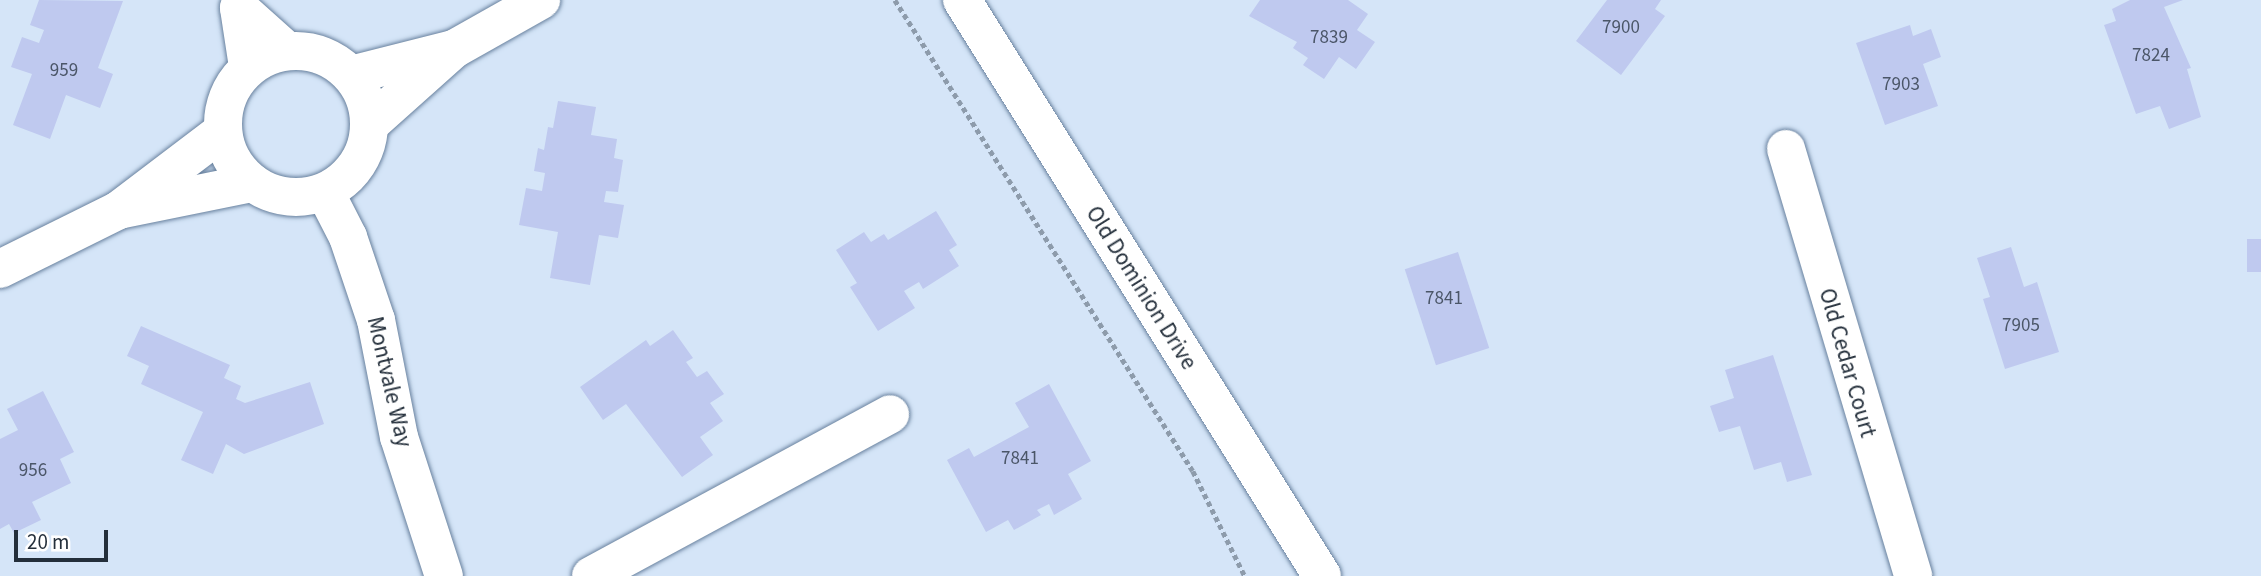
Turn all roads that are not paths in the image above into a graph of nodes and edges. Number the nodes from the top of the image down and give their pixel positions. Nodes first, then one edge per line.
1 (541, 0) edge
2 (962, 0) edge
3 (238, 4) edge
4 (454, 49) junction
5 (286, 50) junction
6 (248, 67) junction
7 (351, 75) junction
8 (370, 124) junction
9 (223, 131) junction
10 (1786, 149) dead end
11 (252, 183) junction
12 (325, 192) junction
13 (119, 210) junction
14 (0, 269) edge
15 (890, 414) dead end
16 (444, 576) edge
17 (591, 576) edge
18 (1322, 576) edge
19 (1913, 576) edge

1 - 4 street
2 - 18 street, Old Dominion Drive
3 - 5 street
3 - 6 street
4 - 7 street
4 - 8 street
5 - 6 street
5 - 7 street
6 - 9 street
7 - 8 street
8 - 12 street
9 - 11 street
9 - 13 street
10 - 19 street, Old Cedar Court
11 - 12 street
11 - 13 street
12 - 16 street, Montvale Way
13 - 14 street
15 - 17 street

